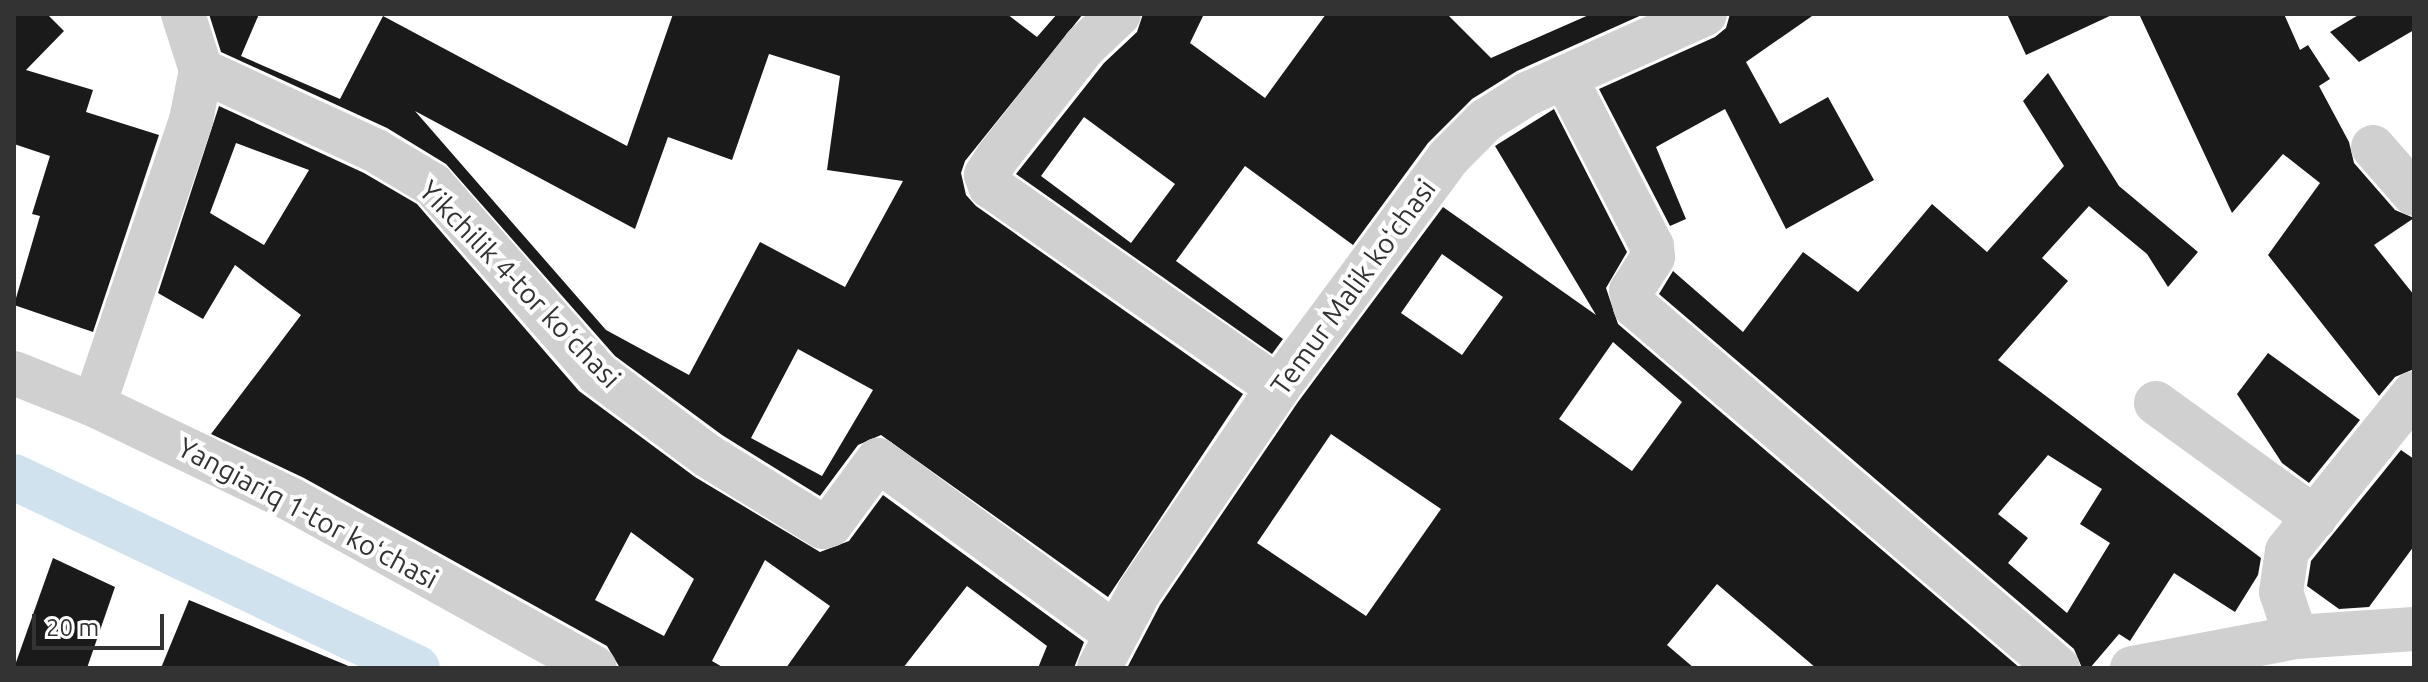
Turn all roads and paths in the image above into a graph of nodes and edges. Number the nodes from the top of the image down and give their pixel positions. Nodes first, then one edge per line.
1 (183, 14) edge
2 (1119, 14) edge
3 (1705, 14) edge
4 (201, 70) junction
5 (1565, 77) junction
6 (2373, 147) dead end
7 (2414, 194) edge
8 (14, 373) edge
9 (1278, 388) junction
10 (2414, 393) edge
11 (2156, 403) dead end
12 (94, 405) junction
13 (2315, 518) junction
14 (2414, 629) edge
15 (2296, 637) junction
16 (1108, 651) edge
17 (595, 668) edge
18 (2058, 668) edge
19 (2132, 668) edge

1 - 4 street
2 - 9 street
3 - 5 street, Temur Malik koʻchasi
4 - 12 street
4 - 16 street, Yikchilik 4-tor koʻchasi
5 - 9 street, Temur Malik koʻchasi
5 - 18 street
6 - 7 street
8 - 12 street, Yangiariq 1-tor koʻchasi
9 - 16 street, Temur Malik koʻchasi
10 - 13 street
11 - 13 street
12 - 17 street, Yangiariq 1-tor koʻchasi
13 - 15 street
14 - 15 street
15 - 19 street

